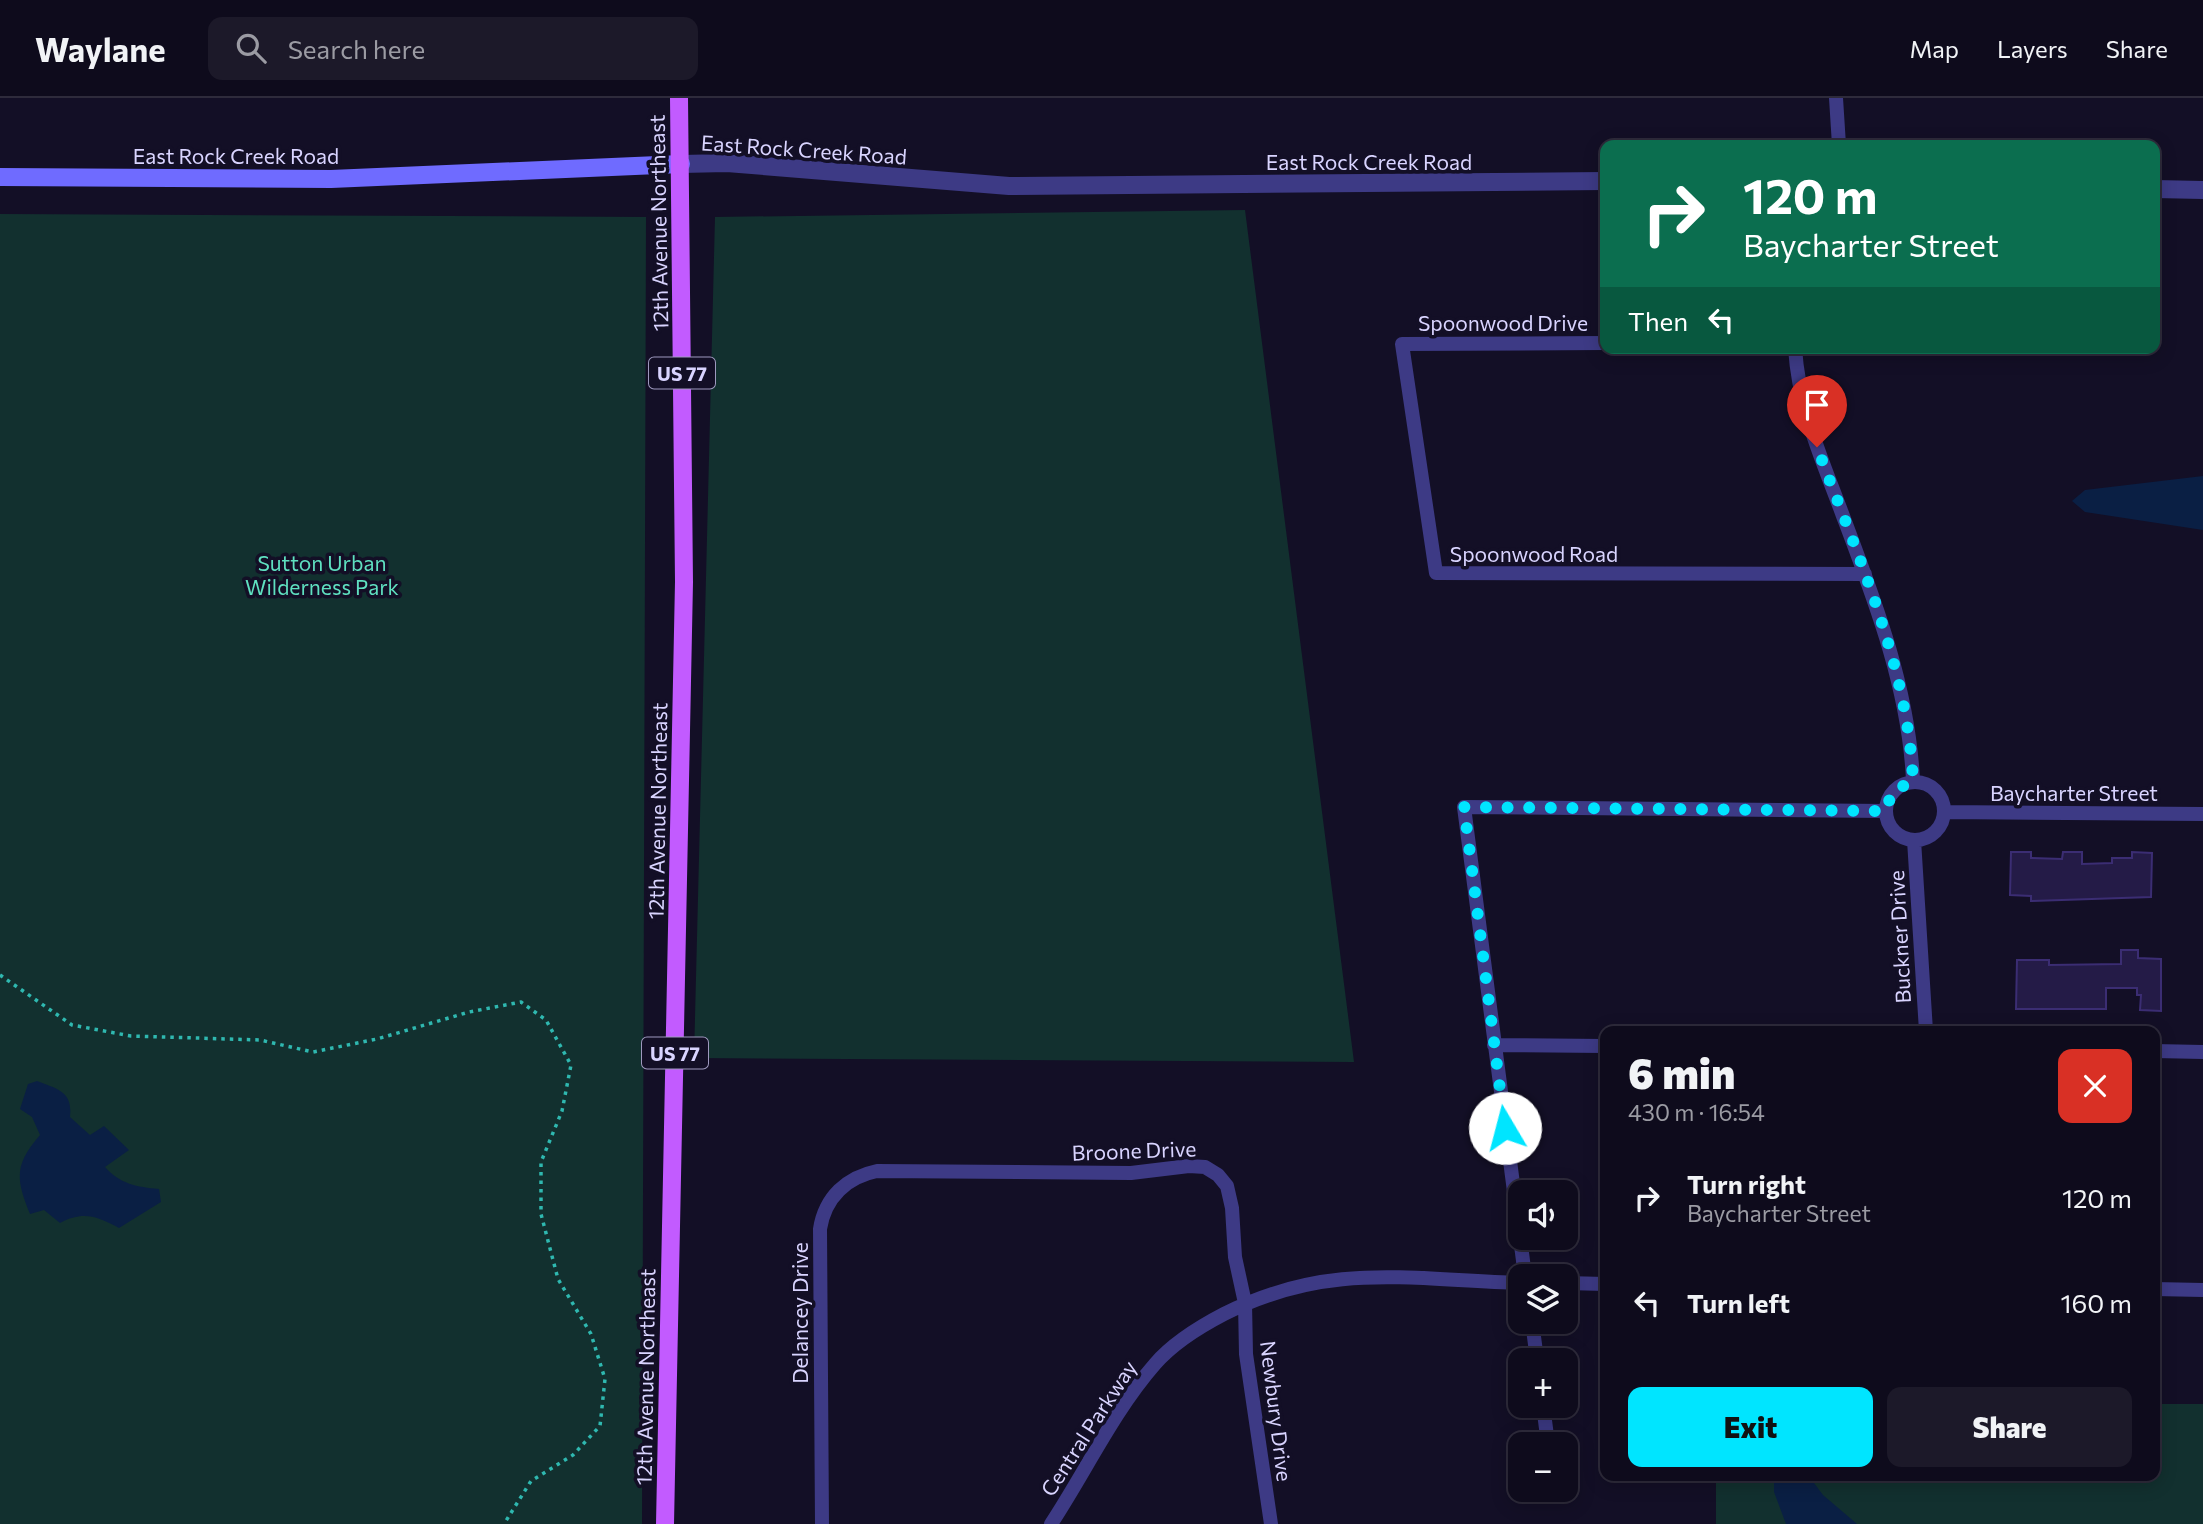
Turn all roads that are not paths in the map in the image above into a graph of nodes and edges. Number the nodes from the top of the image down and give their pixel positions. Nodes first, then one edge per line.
1 (679, 98) edge
2 (1836, 98) edge
3 (1839, 140) edge
4 (681, 164) junction
5 (0, 177) edge
6 (1600, 181) edge
7 (2160, 188) edge
8 (2203, 190) edge
9 (1600, 343) edge
10 (1402, 344) joint
11 (1796, 354) edge
12 (1865, 574) junction
13 (1913, 781) junction
14 (1885, 811) junction
15 (1944, 812) junction
16 (2203, 814) edge
17 (1914, 840) junction
18 (1926, 1026) edge
19 (1494, 1045) junction
20 (1600, 1046) edge
21 (2160, 1051) edge
22 (2203, 1052) edge
23 (916, 1174) joint
24 (1523, 1264) edge
25 (1508, 1282) edge
26 (1578, 1283) edge
27 (1600, 1284) edge
28 (2160, 1289) edge
29 (2203, 1290) edge
30 (1245, 1304) junction
31 (665, 1524) edge
32 (822, 1524) edge
33 (1051, 1524) edge
34 (1271, 1524) edge

1 - 4 main road, 12th Avenue Northeast / US 77
2 - 3 street
4 - 5 main road, East Rock Creek Road
4 - 6 street, East Rock Creek Road
4 - 31 main road, 12th Avenue Northeast / US 77
7 - 8 street
9 - 10 street, Spoonwood Drive
10 - 12 street, Spoonwood Road
11 - 12 street
12 - 13 street
13 - 14 street
13 - 15 street
14 - 17 street
14 - 19 street
15 - 16 street, Baycharter Street
15 - 17 street
17 - 18 street, Buckner Drive
19 - 20 street
19 - 24 street
21 - 22 street
23 - 30 street, Broone Drive
23 - 32 street, Delancey Drive
25 - 30 street, Central Parkway
26 - 27 street
28 - 29 street
30 - 33 street, Central Parkway
30 - 34 street, Newbury Drive

